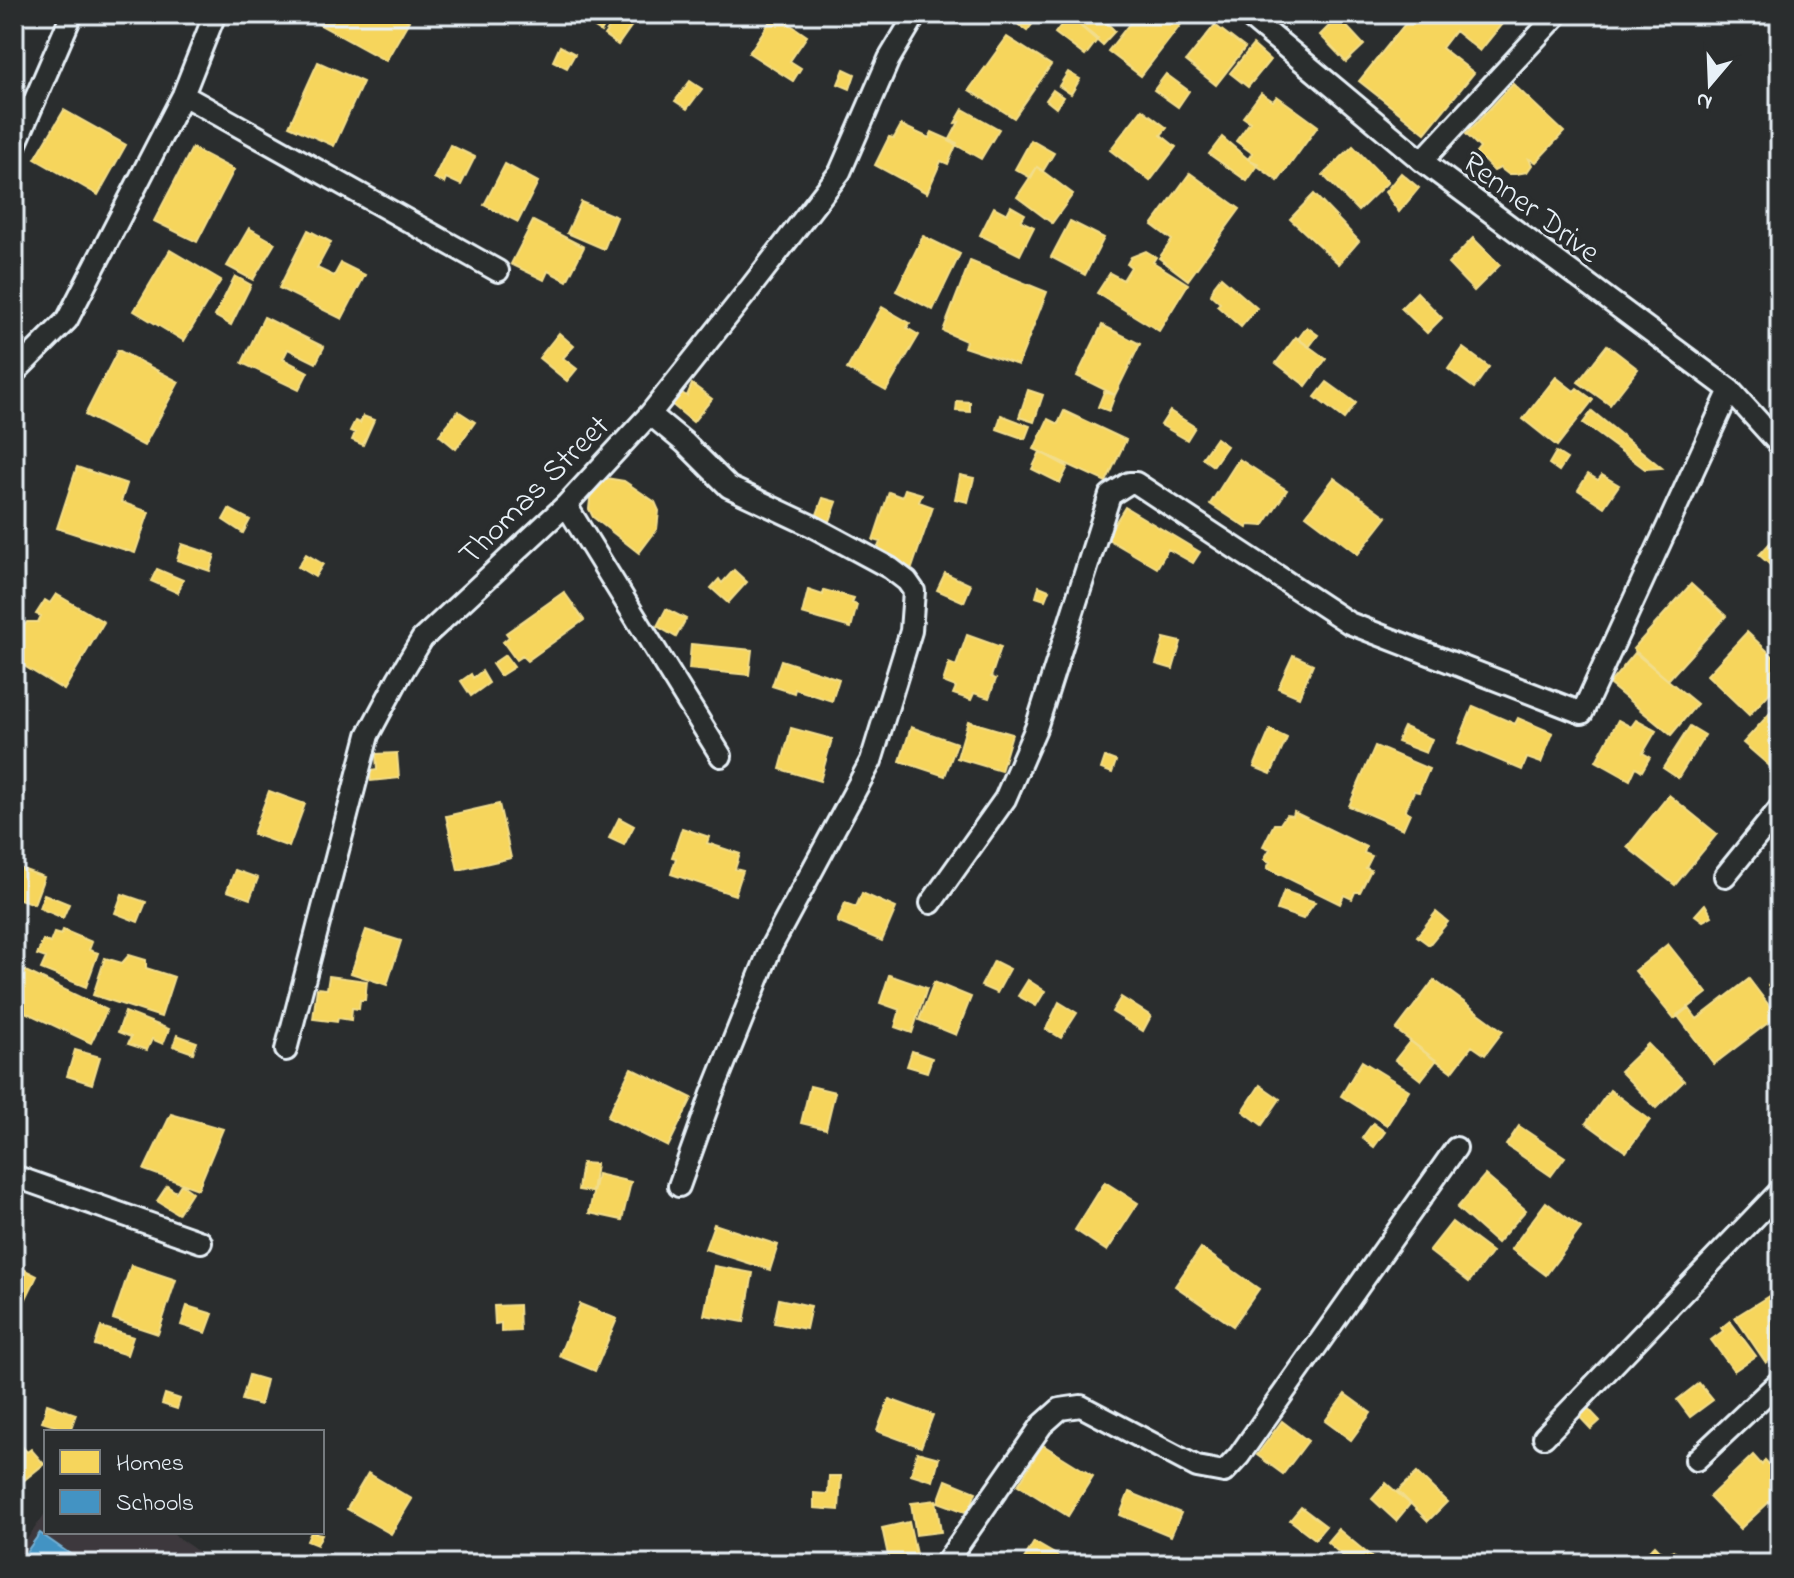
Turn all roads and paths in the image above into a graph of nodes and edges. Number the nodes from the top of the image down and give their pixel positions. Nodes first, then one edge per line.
1 (72, 14) edge
2 (215, 14) edge
3 (916, 14) edge
4 (1246, 14) edge
5 (1558, 14) edge
6 (183, 95) junction
7 (14, 148) edge
8 (1422, 161) junction
9 (498, 271) dead end
10 (14, 373) edge
11 (1730, 390) junction
12 (650, 414) junction
13 (1780, 445) edge
14 (566, 505) junction
15 (721, 756) dead end
16 (1780, 808) edge
17 (1725, 876) dead end
18 (931, 903) dead end
19 (286, 1050) dead end
20 (1456, 1148) dead end
21 (14, 1176) edge
22 (679, 1186) dead end
23 (1780, 1191) edge
24 (201, 1242) dead end
25 (1780, 1381) edge
26 (1544, 1437) dead end
27 (1696, 1460) dead end
28 (945, 1564) edge

1 - 7 street
2 - 6 street
3 - 12 street, Thomas Street
4 - 8 street, Renner Drive
5 - 8 street
6 - 9 street
6 - 10 street
8 - 11 street, Renner Drive
11 - 13 street, Renner Drive
11 - 18 street
12 - 14 street, Thomas Street
12 - 22 street
14 - 15 street
14 - 19 street, Thomas Street
16 - 17 street
20 - 28 street
21 - 24 street
23 - 26 street
25 - 27 street

